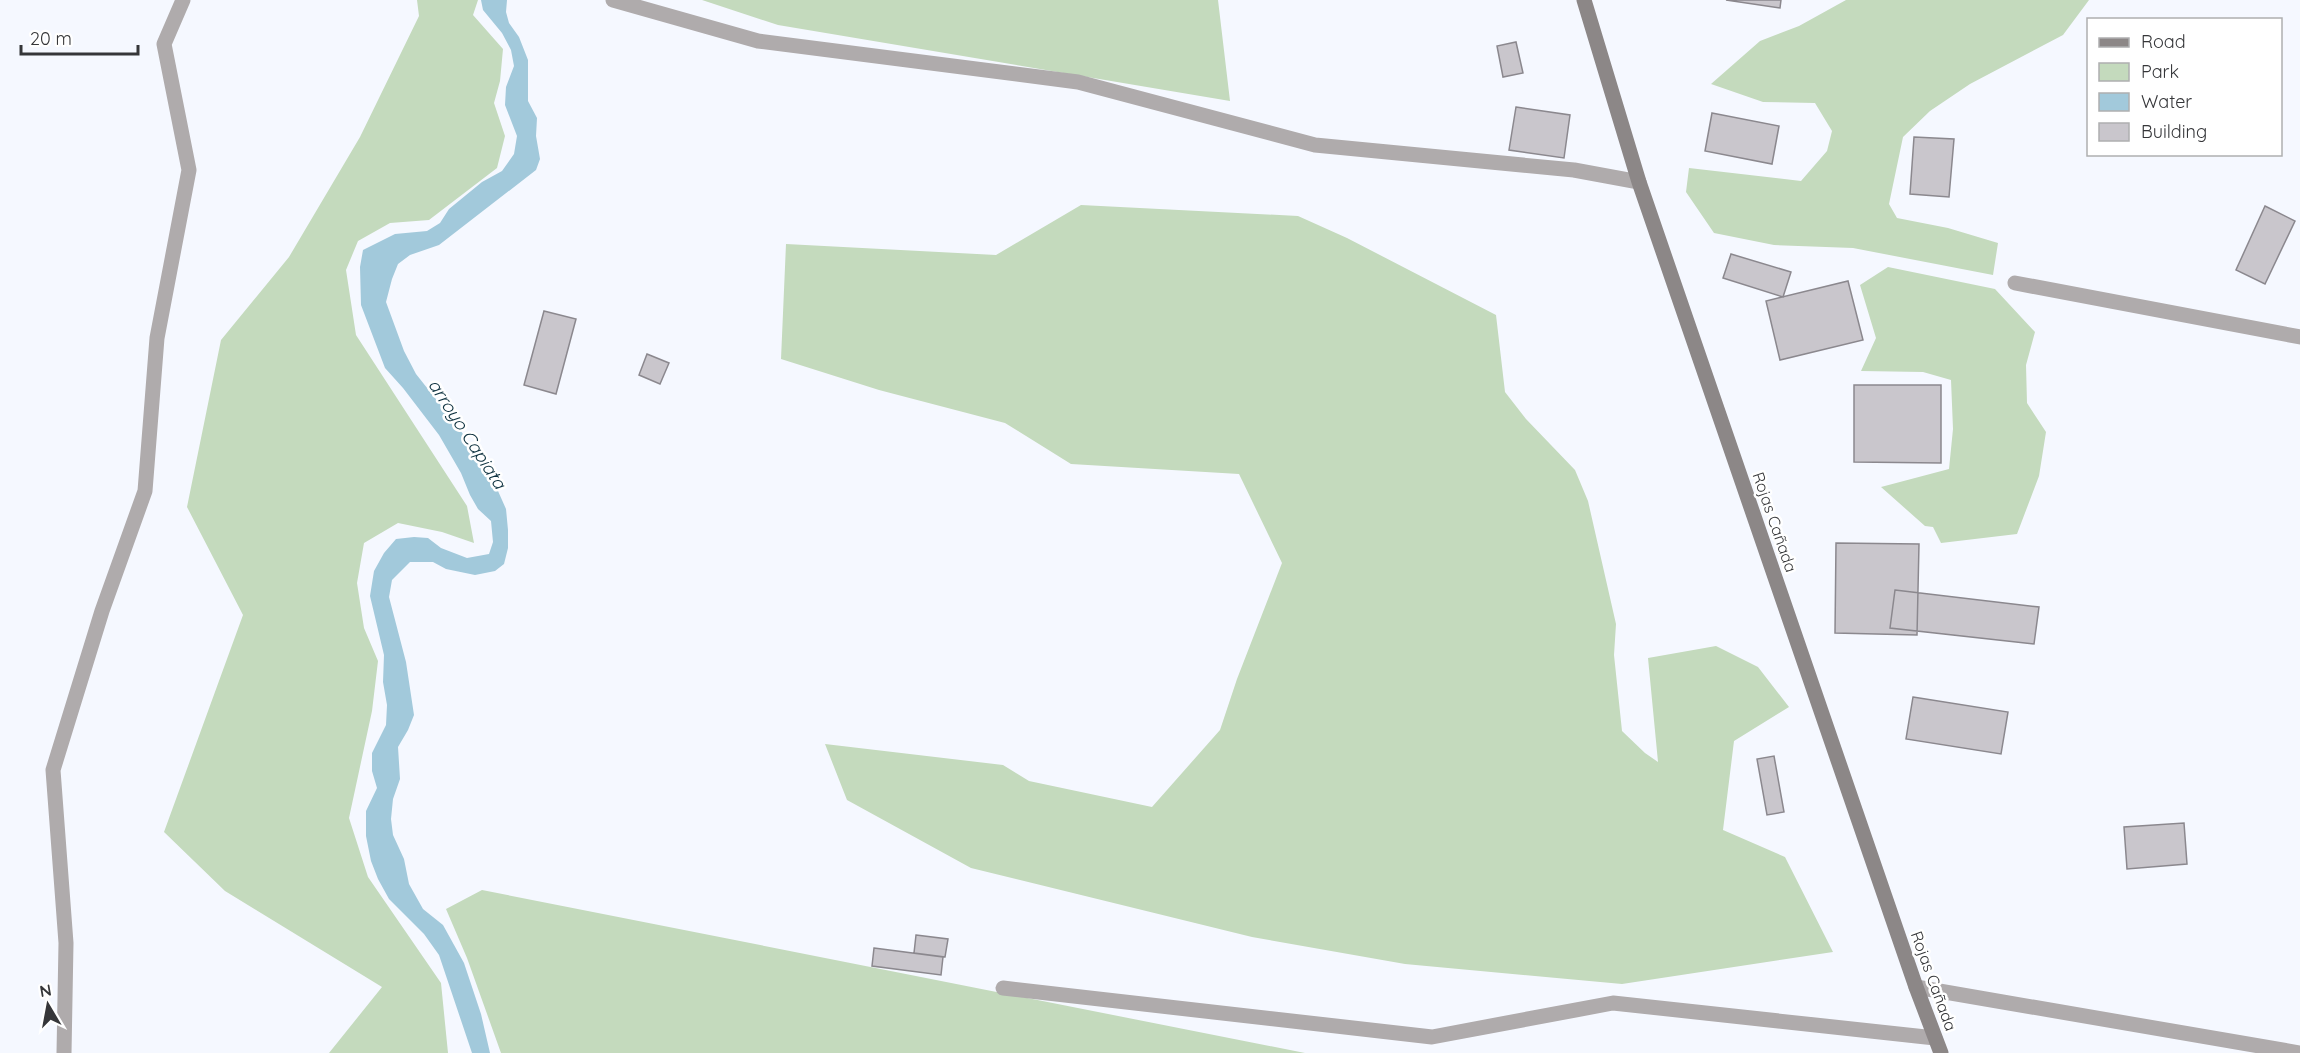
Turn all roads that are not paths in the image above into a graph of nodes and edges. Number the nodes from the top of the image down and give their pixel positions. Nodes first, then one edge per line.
1 (183, 0) edge
2 (613, 0) edge
3 (1584, 0) edge
4 (1640, 182) junction
5 (2015, 283) dead end
6 (2300, 337) edge
7 (1916, 987) junction
8 (1003, 988) dead end
9 (1935, 1038) junction
10 (64, 1053) edge
11 (1941, 1053) edge
12 (2300, 1053) edge

1 - 10 street
2 - 4 street
3 - 4 main road, Rojas Cañada
4 - 7 main road, Rojas Cañada
5 - 6 street
7 - 9 main road, Rojas Cañada
7 - 12 street
8 - 9 street
9 - 11 main road, Rojas Cañada

